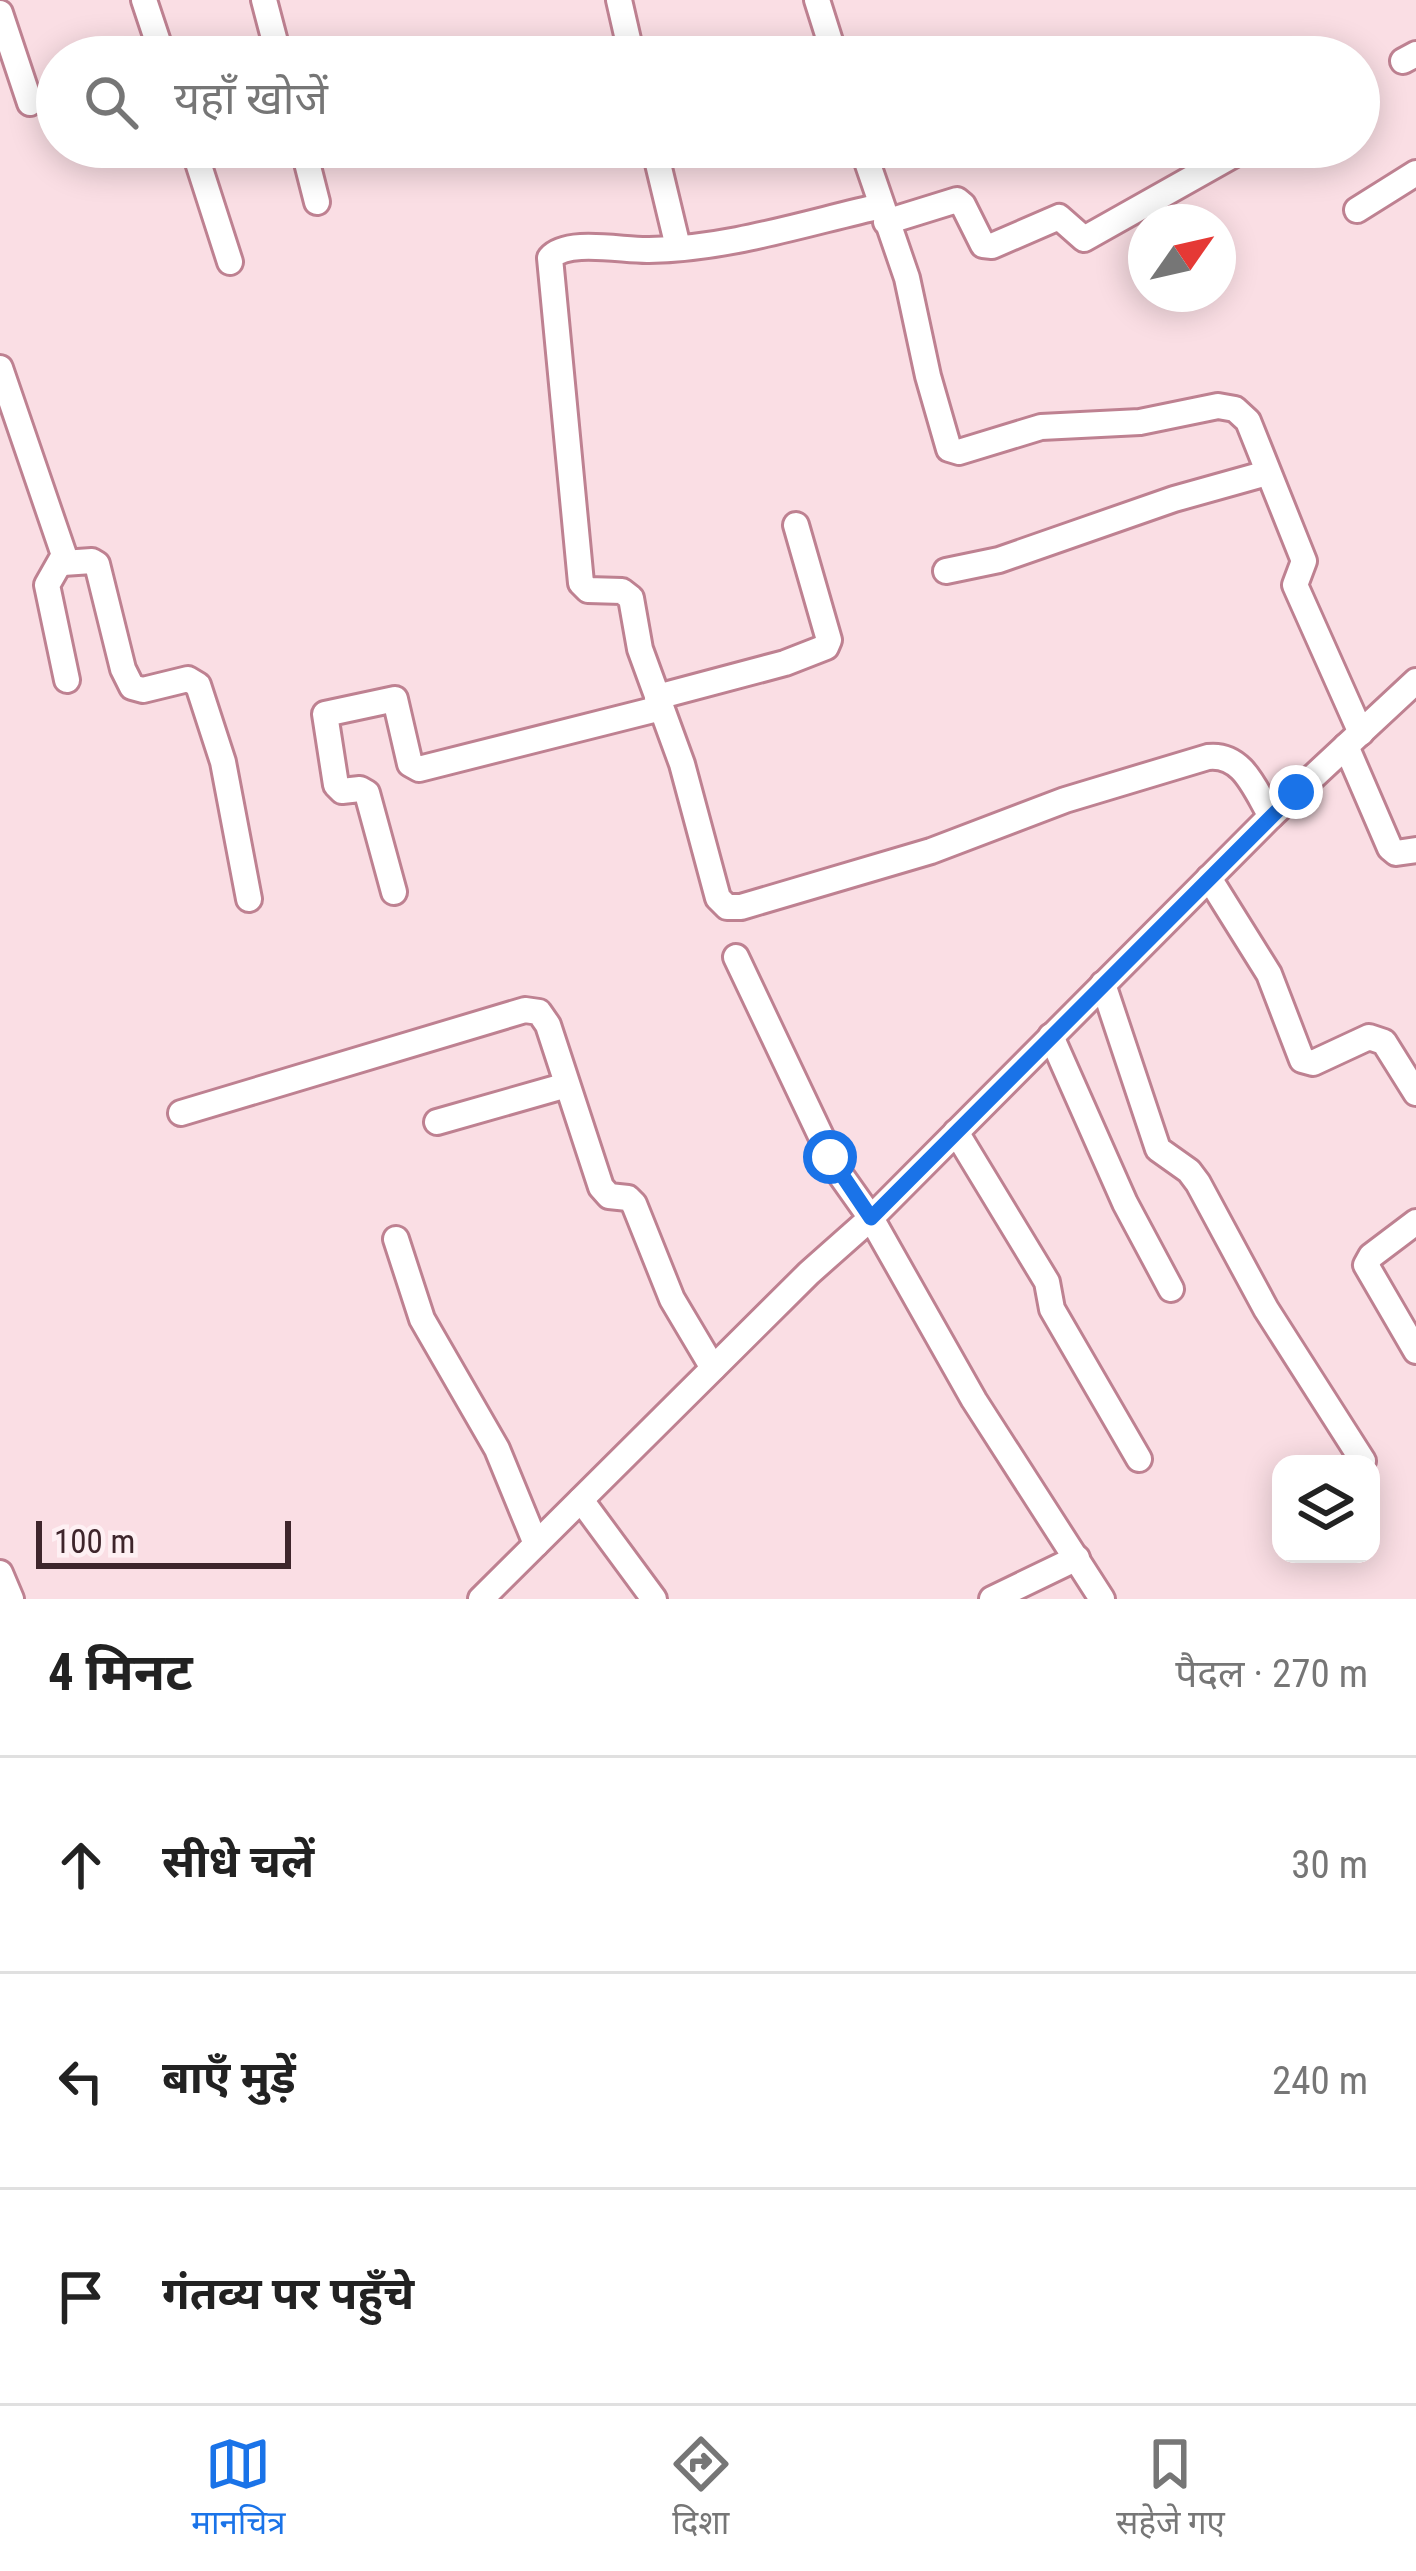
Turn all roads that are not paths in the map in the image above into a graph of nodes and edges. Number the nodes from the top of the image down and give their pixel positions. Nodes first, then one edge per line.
1 (144, 0) edge
2 (264, 0) edge
3 (619, 0) edge
4 (817, 0) edge
5 (0, 13) edge
6 (156, 36) edge
7 (273, 36) edge
8 (627, 36) edge
9 (828, 36) edge
10 (31, 103) dead end
11 (200, 168) edge
12 (308, 168) edge
13 (659, 168) edge
14 (869, 168) edge
15 (1210, 168) edge
16 (1416, 173) edge
17 (317, 202) dead end
18 (1357, 210) dead end
19 (884, 214) junction
20 (678, 247) junction
21 (230, 262) dead end
22 (0, 368) edge
23 (1267, 473) junction
24 (796, 525) dead end
25 (63, 562) junction
26 (946, 571) dead end
27 (67, 680) dead end
28 (1416, 682) edge
29 (659, 703) junction
30 (1354, 739) junction
31 (1271, 816) junction
32 (1416, 850) edge
33 (1209, 878) junction
34 (394, 892) dead end
35 (249, 899) dead end
36 (736, 957) dead end
37 (1102, 984) junction
38 (1051, 1036) junction
39 (568, 1085) junction
40 (1416, 1093) edge
41 (181, 1113) dead end
42 (437, 1122) dead end
43 (956, 1132) junction
44 (871, 1218) junction
45 (1416, 1222) edge
46 (396, 1239) dead end
47 (1171, 1289) dead end
48 (1416, 1351) edge
49 (712, 1369) junction
50 (1359, 1455) edge
51 (1139, 1459) dead end
52 (581, 1499) junction
53 (536, 1544) junction
54 (1078, 1558) junction
55 (0, 1573) edge
56 (11, 1599) edge
57 (482, 1599) edge
58 (654, 1599) edge
59 (992, 1599) edge
60 (1102, 1599) edge

1 - 6 street
2 - 7 street
3 - 8 street
4 - 9 street
5 - 10 street
11 - 21 street
12 - 17 street
13 - 20 street
14 - 19 street
15 - 19 street
16 - 18 street
19 - 20 street
19 - 23 street
20 - 29 street
22 - 25 street
23 - 26 street
23 - 30 street
24 - 29 street
25 - 27 street
25 - 35 street
28 - 30 street
29 - 31 street
29 - 34 street
30 - 31 street
30 - 32 street
31 - 33 street
33 - 37 street
33 - 40 street
36 - 44 street
37 - 38 street
37 - 50 street
38 - 43 street
38 - 47 street
39 - 41 street
39 - 42 street
39 - 49 street
43 - 44 street
43 - 51 street
44 - 49 street
44 - 54 street
45 - 48 street
46 - 53 street
49 - 52 street
52 - 53 street
52 - 58 street
53 - 57 street
54 - 59 street
54 - 60 street
55 - 56 street

